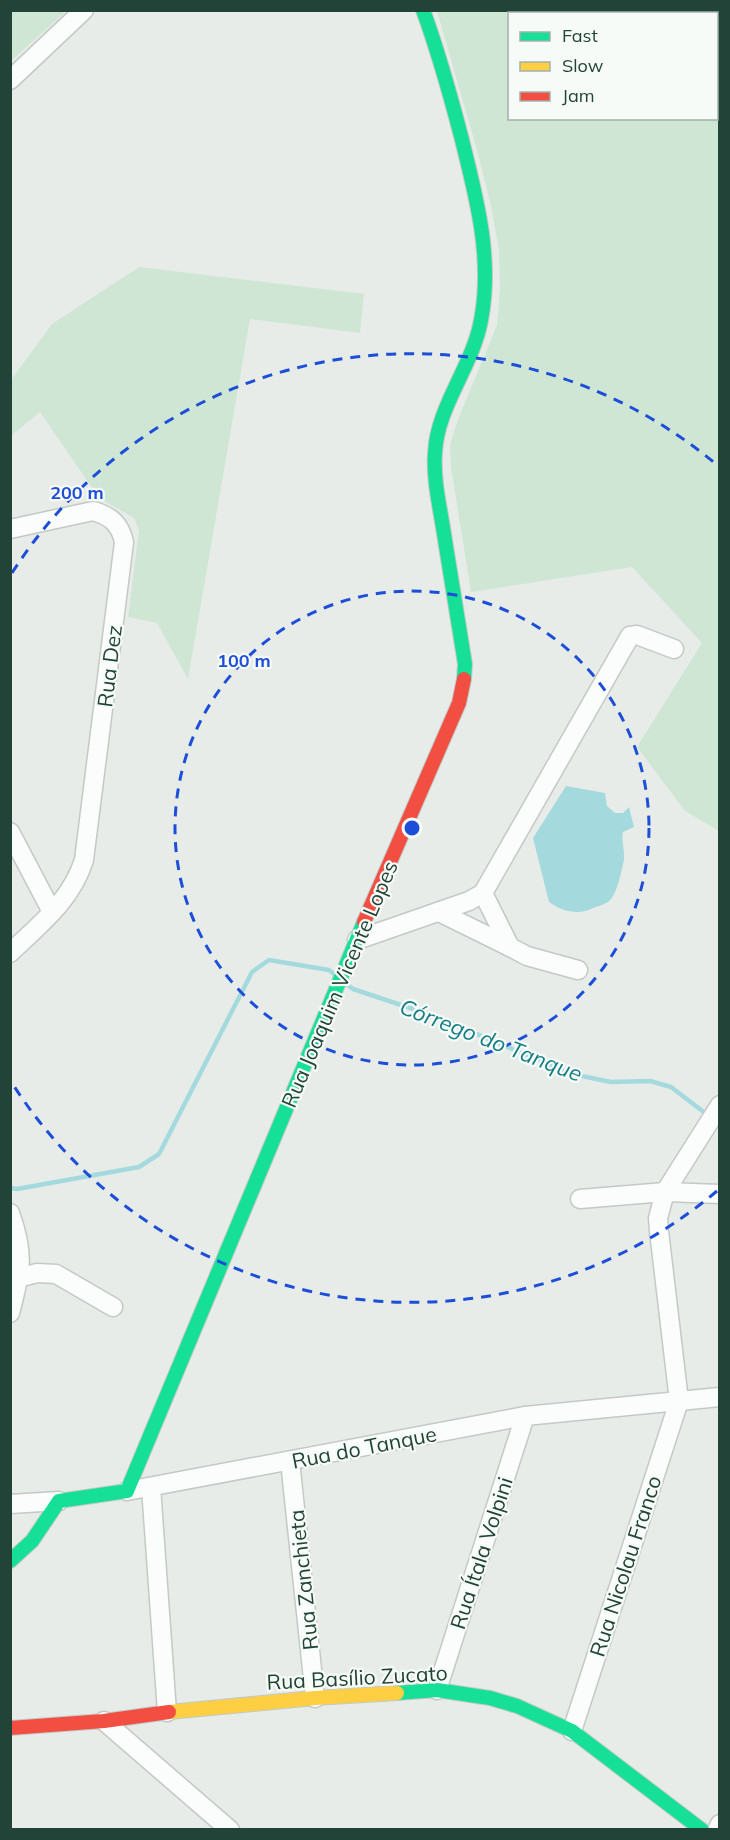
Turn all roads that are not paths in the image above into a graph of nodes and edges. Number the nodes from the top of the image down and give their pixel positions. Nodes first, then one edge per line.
1 (84, 10) edge
2 (423, 10) edge
3 (10, 80) edge
4 (10, 529) edge
5 (674, 649) dead end
6 (10, 832) edge
7 (483, 893) junction
8 (52, 912) junction
9 (440, 912) junction
10 (357, 940) junction
11 (510, 947) junction
12 (10, 953) edge
13 (578, 970) dead end
14 (720, 1105) edge
15 (665, 1192) junction
16 (720, 1194) edge
17 (580, 1199) dead end
18 (10, 1213) edge
19 (15, 1278) edge
20 (113, 1307) dead end
21 (10, 1313) edge
22 (720, 1397) edge
23 (679, 1401) junction
24 (525, 1416) junction
25 (290, 1461) junction
26 (152, 1487) junction
27 (127, 1491) junction
28 (59, 1501) junction
29 (10, 1504) edge
30 (10, 1561) edge
31 (437, 1690) junction
32 (315, 1698) junction
33 (167, 1712) junction
34 (104, 1721) junction
35 (10, 1728) edge
36 (572, 1731) junction
37 (720, 1824) edge
38 (230, 1830) edge
39 (702, 1830) edge
40 (717, 1830) edge

1 - 3 street
2 - 10 street, Rua Joaquim Vicente Lopes
4 - 8 street, Rua Dez
5 - 7 street
6 - 8 street
7 - 9 street
7 - 11 street
8 - 12 street, Rua Dez
9 - 10 street
9 - 11 street
10 - 27 street, Rua Joaquim Vicente Lopes
11 - 13 street
14 - 15 street
15 - 16 street
15 - 17 street
15 - 23 street
18 - 19 street
19 - 20 street
19 - 21 street
22 - 23 street, Rua do Tanque
23 - 24 street, Rua do Tanque
23 - 36 street, Rua Nicolau Franco
24 - 25 street, Rua do Tanque
24 - 31 street, Rua Ítala Volpini
25 - 26 street, Rua do Tanque
25 - 32 street, Rua Zanchieta
26 - 27 street, Rua do Tanque
26 - 33 street
27 - 28 street, Rua do Tanque
28 - 29 street, Rua do Tanque
28 - 30 street
31 - 32 street, Rua Basílio Zucato
31 - 36 street, Rua Basílio Zucato
32 - 33 street, Rua Basílio Zucato
33 - 34 street, Rua Basílio Zucato
34 - 35 street, Rua Basílio Zucato
34 - 38 street
36 - 39 street, Rua Basílio Zucato
37 - 40 street

